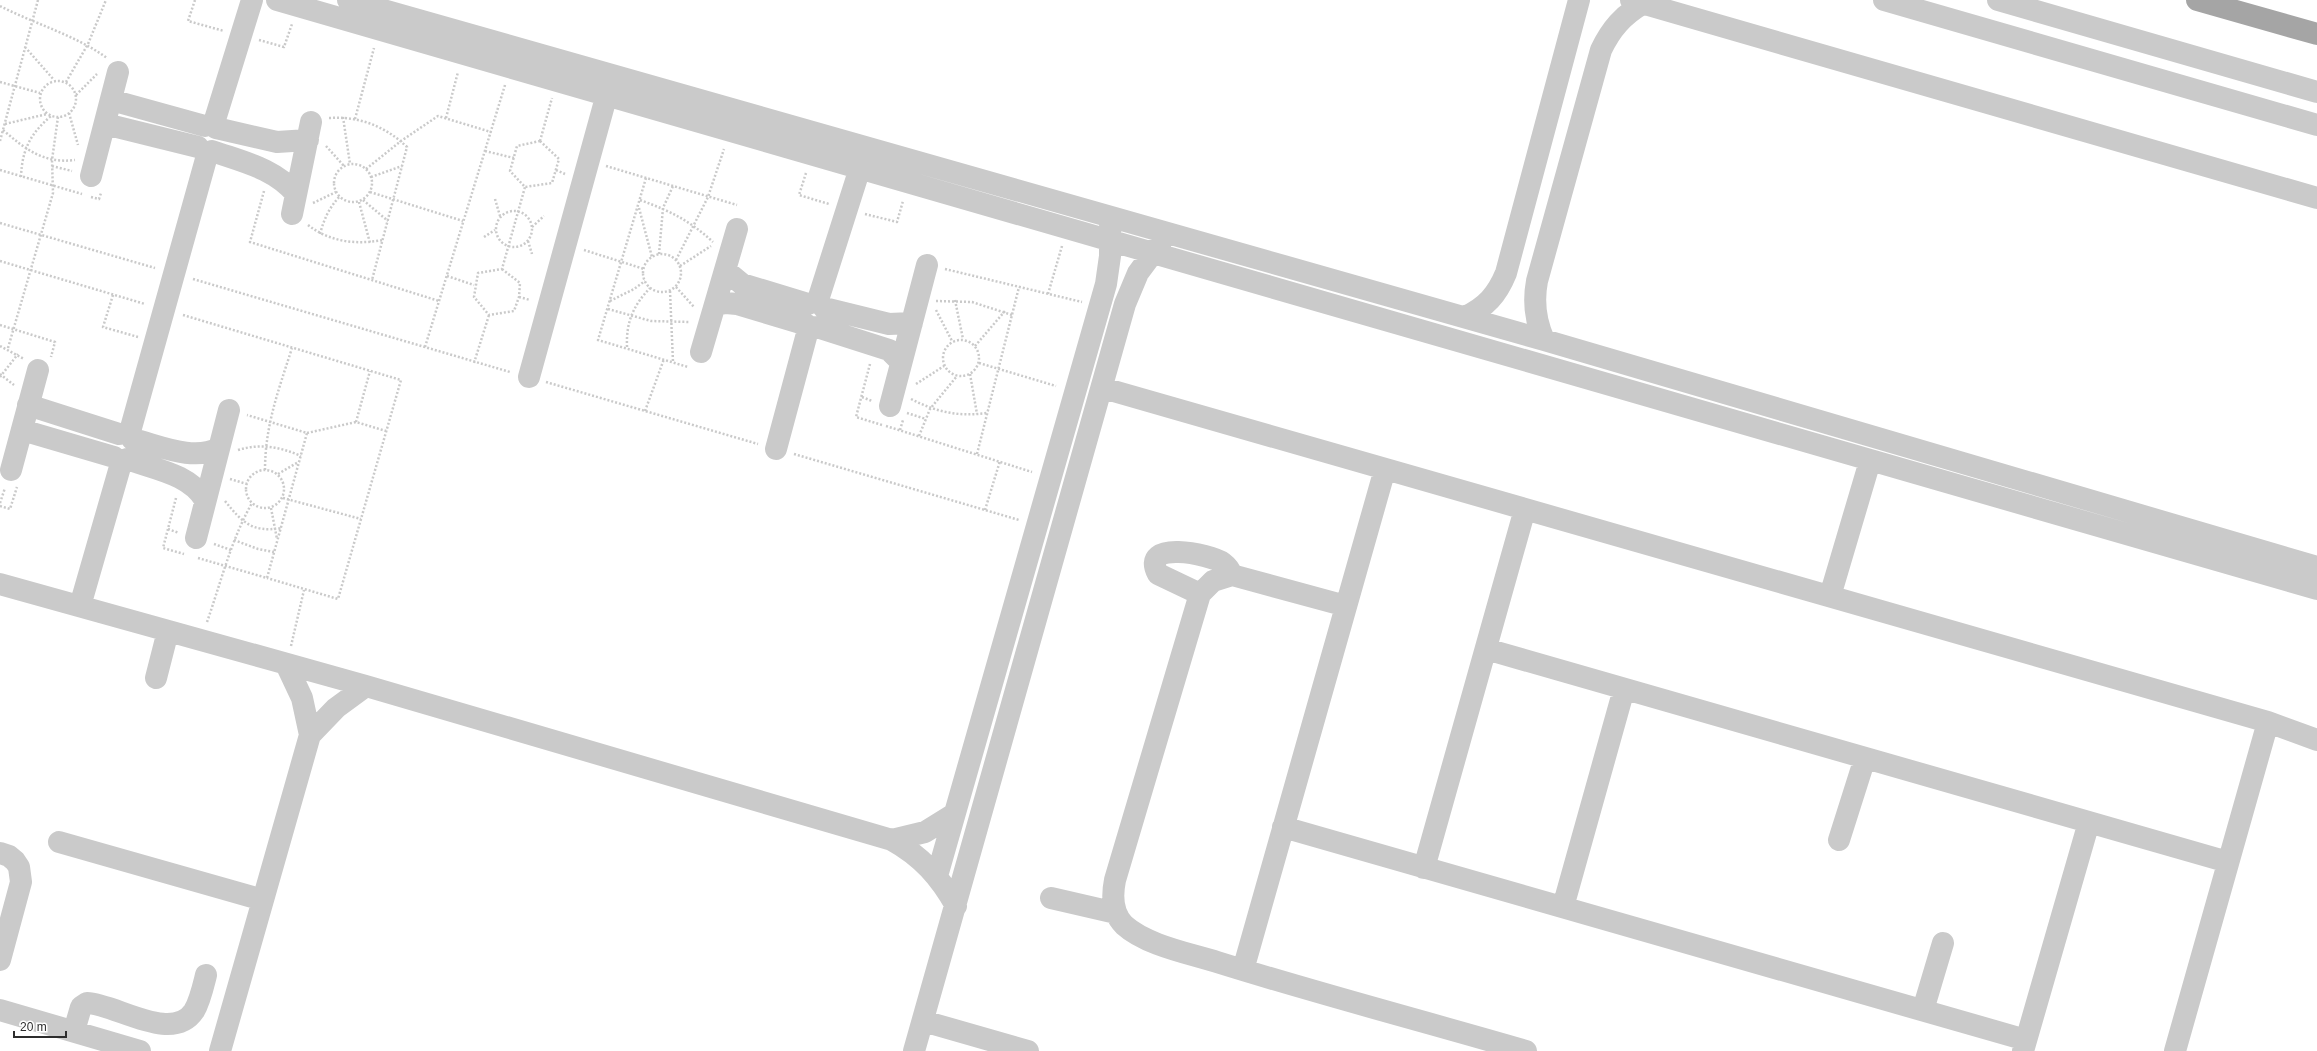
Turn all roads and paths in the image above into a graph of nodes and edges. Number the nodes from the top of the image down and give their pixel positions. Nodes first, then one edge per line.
1 (38, 0) edge
2 (106, 0) edge
3 (195, 0) edge
4 (252, 0) edge
5 (277, 0) edge
6 (348, 0) edge
7 (1579, 0) edge
8 (1884, 0) edge
9 (1998, 0) edge
10 (2197, 0) edge
11 (1638, 2) edge
12 (0, 6) edge
13 (32, 22) junction
14 (300, 26) dead end
15 (2317, 34) edge
16 (241, 36) junction
17 (88, 44) junction
18 (367, 45) dead end
19 (25, 47) junction
20 (374, 47) junction
21 (382, 49) dead end
22 (510, 66) junction
23 (114, 67) junction
24 (450, 69) dead end
25 (54, 80) junction
26 (558, 80) junction
27 (0, 82) edge
28 (66, 82) junction
29 (14, 86) junction
30 (2317, 92) edge
31 (40, 94) junction
32 (607, 94) junction
33 (76, 95) junction
34 (111, 100) junction
35 (46, 114) junction
36 (51, 116) junction
37 (58, 117) junction
38 (343, 117) junction
39 (446, 118) junction
40 (355, 119) junction
41 (5, 124) junction
42 (105, 124) junction
43 (2317, 125) edge
44 (211, 127) junction
45 (3, 130) junction
46 (309, 131) junction
47 (490, 132) junction
48 (540, 140) junction
49 (0, 141) edge
50 (401, 141) junction
51 (726, 144) dead end
52 (24, 149) junction
53 (206, 150) junction
54 (485, 150) junction
55 (96, 155) junction
56 (514, 158) junction
57 (52, 160) junction
58 (589, 161) junction
59 (350, 164) junction
60 (52, 166) junction
61 (402, 166) junction
62 (860, 168) junction
63 (366, 169) junction
64 (0, 170) edge
65 (91, 176) junction
66 (21, 177) junction
67 (371, 177) junction
68 (646, 178) junction
69 (265, 185) dead end
70 (54, 186) junction
71 (673, 186) junction
72 (525, 187) junction
73 (370, 192) junction
74 (340, 196) junction
75 (708, 197) junction
76 (2317, 198) edge
77 (495, 199) dead end
78 (363, 200) junction
79 (393, 200) junction
80 (640, 200) junction
81 (359, 202) junction
82 (294, 204) junction
83 (737, 205) dead end
84 (638, 206) junction
85 (663, 208) junction
86 (519, 211) junction
87 (500, 216) junction
88 (544, 216) dead end
89 (1109, 216) junction
90 (388, 221) junction
91 (464, 221) junction
92 (694, 224) junction
93 (532, 227) junction
94 (737, 229) joint
95 (495, 230) junction
96 (320, 234) junction
97 (1170, 235) junction
98 (484, 237) dead end
99 (383, 240) junction
100 (528, 241) junction
101 (1111, 241) junction
102 (370, 243) junction
103 (714, 243) junction
104 (566, 244) junction
105 (508, 246) junction
106 (1151, 252) junction
107 (532, 254) dead end
108 (659, 254) junction
109 (652, 257) junction
110 (676, 260) junction
111 (0, 261) edge
112 (621, 262) junction
113 (927, 265) joint
114 (680, 266) junction
115 (502, 269) junction
116 (644, 269) junction
117 (31, 270) junction
118 (725, 270) junction
119 (447, 276) junction
120 (372, 280) junction
121 (645, 280) junction
122 (474, 285) junction
123 (1019, 287) junction
124 (650, 288) junction
125 (670, 291) junction
126 (113, 295) junction
127 (955, 300) junction
128 (439, 301) junction
129 (610, 302) junction
130 (1100, 306) junction
131 (608, 309) junction
132 (164, 310) junction
133 (920, 310) junction
134 (1005, 311) junction
135 (712, 313) junction
136 (1012, 314) junction
137 (489, 315) junction
138 (814, 315) junction
139 (630, 316) junction
140 (1465, 317) junction
141 (672, 323) junction
142 (963, 339) junction
143 (1544, 340) junction
144 (155, 342) junction
145 (952, 342) junction
146 (0, 346) edge
147 (975, 346) junction
148 (425, 347) dead end
149 (627, 347) junction
150 (8, 348) junction
151 (292, 348) junction
152 (18, 354) junction
153 (664, 359) junction
154 (697, 360) joint
155 (673, 362) junction
156 (901, 362) junction
157 (474, 363) dead end
158 (979, 363) junction
159 (944, 366) junction
160 (998, 369) junction
161 (38, 370) joint
162 (370, 371) junction
163 (970, 374) junction
164 (957, 376) junction
165 (0, 377) edge
166 (529, 377) dead end
167 (1103, 388) junction
168 (1074, 391) junction
169 (895, 396) junction
170 (28, 405) junction
171 (930, 409) junction
172 (229, 410) joint
173 (646, 411) dead end
174 (987, 413) junction
175 (977, 414) junction
176 (268, 422) junction
177 (356, 422) junction
178 (22, 430) junction
179 (386, 431) junction
180 (307, 433) junction
181 (919, 436) dead end
182 (265, 445) junction
183 (124, 447) junction
184 (776, 449) dead end
185 (217, 454) junction
186 (977, 454) dead end
187 (301, 456) junction
188 (1870, 460) junction
189 (300, 461) junction
190 (1000, 462) dead end
191 (1385, 469) junction
192 (11, 470) dead end
193 (265, 470) junction
194 (278, 474) junction
195 (208, 491) junction
196 (177, 493) dead end
197 (283, 498) junction
198 (289, 499) junction
199 (252, 503) junction
200 (0, 506) edge
201 (271, 508) junction
202 (10, 509) dead end
203 (1525, 509) junction
204 (985, 510) dead end
205 (361, 519) junction
206 (242, 521) junction
207 (281, 528) junction
208 (275, 529) junction
209 (234, 540) junction
210 (278, 540) junction
211 (193, 550) junction
212 (274, 552) junction
213 (227, 567) junction
214 (2317, 567) edge
215 (1232, 575) junction
216 (267, 578) junction
217 (0, 584) edge
218 (2317, 589) edge
219 (304, 590) junction
220 (1200, 594) junction
221 (1830, 596) junction
222 (80, 606) junction
223 (1346, 606) junction
224 (168, 631) junction
225 (200, 640) junction
226 (1486, 649) junction
227 (286, 664) junction
228 (156, 678) dead end
229 (366, 686) junction
230 (1624, 689) junction
231 (2268, 722) junction
232 (310, 735) junction
233 (2317, 740) edge
234 (1865, 758) junction
235 (954, 814) junction
236 (2090, 822) junction
237 (1283, 827) junction
238 (892, 840) junction
239 (1839, 840) dead end
240 (59, 842) dead end
241 (0, 853) edge
242 (2228, 862) junction
243 (1424, 868) junction
244 (937, 876) junction
245 (1051, 898) dead end
246 (263, 900) junction
247 (956, 906) junction
248 (1563, 907) junction
249 (1116, 913) junction
250 (1943, 943) dead end
251 (0, 960) edge
252 (1243, 970) junction
253 (206, 976) dead end
254 (0, 1010) edge
255 (1923, 1010) junction
256 (923, 1020) junction
257 (74, 1031) junction
258 (2025, 1045) edge
259 (140, 1051) edge
260 (220, 1051) edge
261 (914, 1051) edge
262 (1028, 1051) edge
263 (1526, 1051) edge
264 (2175, 1051) edge

1 - 13 path
2 - 17 path
3 - 16 path
4 - 16 street
5 - 22 street
6 - 89 street
7 - 140 street
8 - 43 street
9 - 30 street
10 - 15 main road
11 - 76 street
11 - 143 street
12 - 13 path
13 - 17 path
13 - 19 path
14 - 16 path
16 - 44 street
17 - 23 path
17 - 28 path
18 - 20 path
19 - 25 path
19 - 29 path
20 - 21 path
20 - 40 path
22 - 26 street
22 - 47 path
23 - 33 path
23 - 34 street
24 - 39 path
25 - 28 path
25 - 31 path
26 - 32 street
26 - 48 path
27 - 29 path
28 - 33 path
29 - 31 path
29 - 41 path
31 - 35 path
32 - 58 street
32 - 62 street
33 - 37 path
34 - 42 street
34 - 44 street
35 - 36 path
35 - 41 path
36 - 37 path
36 - 52 path
37 - 57 path
38 - 40 path
38 - 46 path
38 - 59 path
39 - 47 path
39 - 50 path
40 - 50 path
41 - 45 path
42 - 53 street
42 - 55 street
44 - 46 street
44 - 53 street
45 - 49 path
45 - 52 path
46 - 82 street
47 - 54 path
48 - 56 path
48 - 72 path
50 - 61 path
50 - 63 path
51 - 75 path
52 - 57 path
52 - 66 path
53 - 82 street
53 - 132 street
54 - 56 path
54 - 91 path
55 - 57 path
55 - 65 street
56 - 72 path
57 - 60 path
58 - 68 path
58 - 104 street
59 - 63 path
59 - 74 path
60 - 65 path
60 - 70 path
61 - 67 path
61 - 79 path
62 - 101 street
62 - 138 street
63 - 67 path
64 - 66 path
65 - 70 path
66 - 70 path
67 - 73 path
68 - 71 path
68 - 80 path
69 - 120 path
70 - 117 path
71 - 75 path
71 - 85 path
72 - 86 path
73 - 78 path
73 - 79 path
74 - 81 path
74 - 96 path
75 - 83 path
75 - 92 path
77 - 87 path
78 - 81 path
78 - 90 path
79 - 90 path
79 - 91 path
80 - 84 path
80 - 85 path
81 - 102 path
82 - 96 path
84 - 109 path
84 - 112 path
85 - 92 path
85 - 108 path
86 - 87 path
86 - 93 path
86 - 105 path
87 - 95 path
88 - 93 path
89 - 97 street
89 - 101 street
90 - 99 path
91 - 119 path
92 - 103 path
92 - 110 path
93 - 100 path
94 - 103 path
94 - 118 street
95 - 98 path
95 - 105 path
96 - 102 path
97 - 106 street
97 - 140 street
99 - 102 path
99 - 120 path
100 - 105 path
100 - 107 path
101 - 106 street
101 - 130 street
103 - 114 path
104 - 112 path
104 - 166 street
105 - 115 path
106 - 167 street
106 - 188 street
108 - 109 path
108 - 110 path
109 - 116 path
110 - 114 path
111 - 117 path
112 - 116 path
112 - 129 path
113 - 123 path
113 - 133 street
114 - 125 path
115 - 122 path
115 - 137 path
116 - 121 path
117 - 126 path
117 - 150 path
118 - 135 street
118 - 138 street
119 - 122 path
119 - 128 path
120 - 128 path
121 - 124 path
121 - 129 path
122 - 137 path
123 - 130 path
123 - 136 path
124 - 125 path
124 - 139 path
125 - 141 path
126 - 132 path
126 - 144 path
127 - 133 path
127 - 134 path
127 - 142 path
128 - 148 path
129 - 131 path
130 - 168 street
131 - 139 path
131 - 149 path
132 - 144 street
132 - 151 path
133 - 138 street
133 - 145 path
133 - 156 street
134 - 136 path
134 - 147 path
135 - 138 street
135 - 141 path
135 - 154 street
136 - 160 path
137 - 157 path
138 - 156 street
138 - 184 street
139 - 141 path
139 - 149 path
140 - 143 street
141 - 155 path
142 - 145 path
142 - 147 path
143 - 214 street
144 - 183 street
145 - 159 path
146 - 150 path
147 - 158 path
149 - 153 path
150 - 152 path
151 - 162 path
151 - 176 path
152 - 161 path
152 - 165 path
153 - 155 path
153 - 173 path
154 - 155 path
156 - 169 street
158 - 160 path
158 - 163 path
159 - 164 path
159 - 169 path
160 - 168 path
160 - 174 path
161 - 170 street
162 - 177 path
162 - 179 path
163 - 164 path
163 - 175 path
164 - 171 path
167 - 191 street
167 - 247 street
168 - 235 street
169 - 171 path
170 - 178 street
170 - 183 street
171 - 175 path
171 - 181 path
172 - 176 path
172 - 185 street
174 - 175 path
174 - 186 path
176 - 180 path
176 - 182 path
177 - 179 path
177 - 180 path
178 - 183 street
178 - 192 street
179 - 205 path
180 - 187 path
182 - 185 path
182 - 187 path
182 - 193 path
183 - 185 street
183 - 195 street
183 - 222 street
185 - 195 street
187 - 189 path
188 - 218 street
188 - 221 street
189 - 194 path
189 - 198 path
190 - 204 path
191 - 203 street
191 - 223 street
193 - 194 path
193 - 199 path
194 - 197 path
195 - 206 path
195 - 211 street
196 - 211 path
197 - 198 path
197 - 201 path
198 - 205 path
198 - 207 path
199 - 201 path
199 - 206 path
200 - 202 path
201 - 208 path
203 - 221 street
203 - 226 street
205 - 219 path
206 - 208 path
206 - 209 path
207 - 208 path
207 - 210 path
208 - 210 path
209 - 212 path
209 - 213 path
210 - 212 path
211 - 213 path
212 - 216 path
213 - 216 path
213 - 225 path
215 - 220 street
215 - 220 street
215 - 223 street
216 - 219 path
217 - 222 street
219 - 227 path
220 - 249 street
221 - 231 street
222 - 224 street
223 - 237 street
224 - 225 street
224 - 228 street
225 - 227 street
226 - 230 street
226 - 243 street
227 - 229 street
227 - 232 street
229 - 232 street
229 - 238 street
230 - 234 street
230 - 248 street
231 - 233 street
231 - 242 street
232 - 246 street
234 - 236 street
234 - 239 street
235 - 238 street
235 - 244 street
236 - 242 street
236 - 258 street
237 - 243 street
237 - 252 street
238 - 244 street
240 - 246 street
241 - 251 street
242 - 264 street
243 - 248 street
244 - 247 street
245 - 249 street
246 - 260 street
247 - 256 street
248 - 255 street
249 - 252 street
250 - 255 street
252 - 263 street
253 - 257 street
254 - 257 street
255 - 258 street
256 - 261 street
256 - 262 street
257 - 259 street

